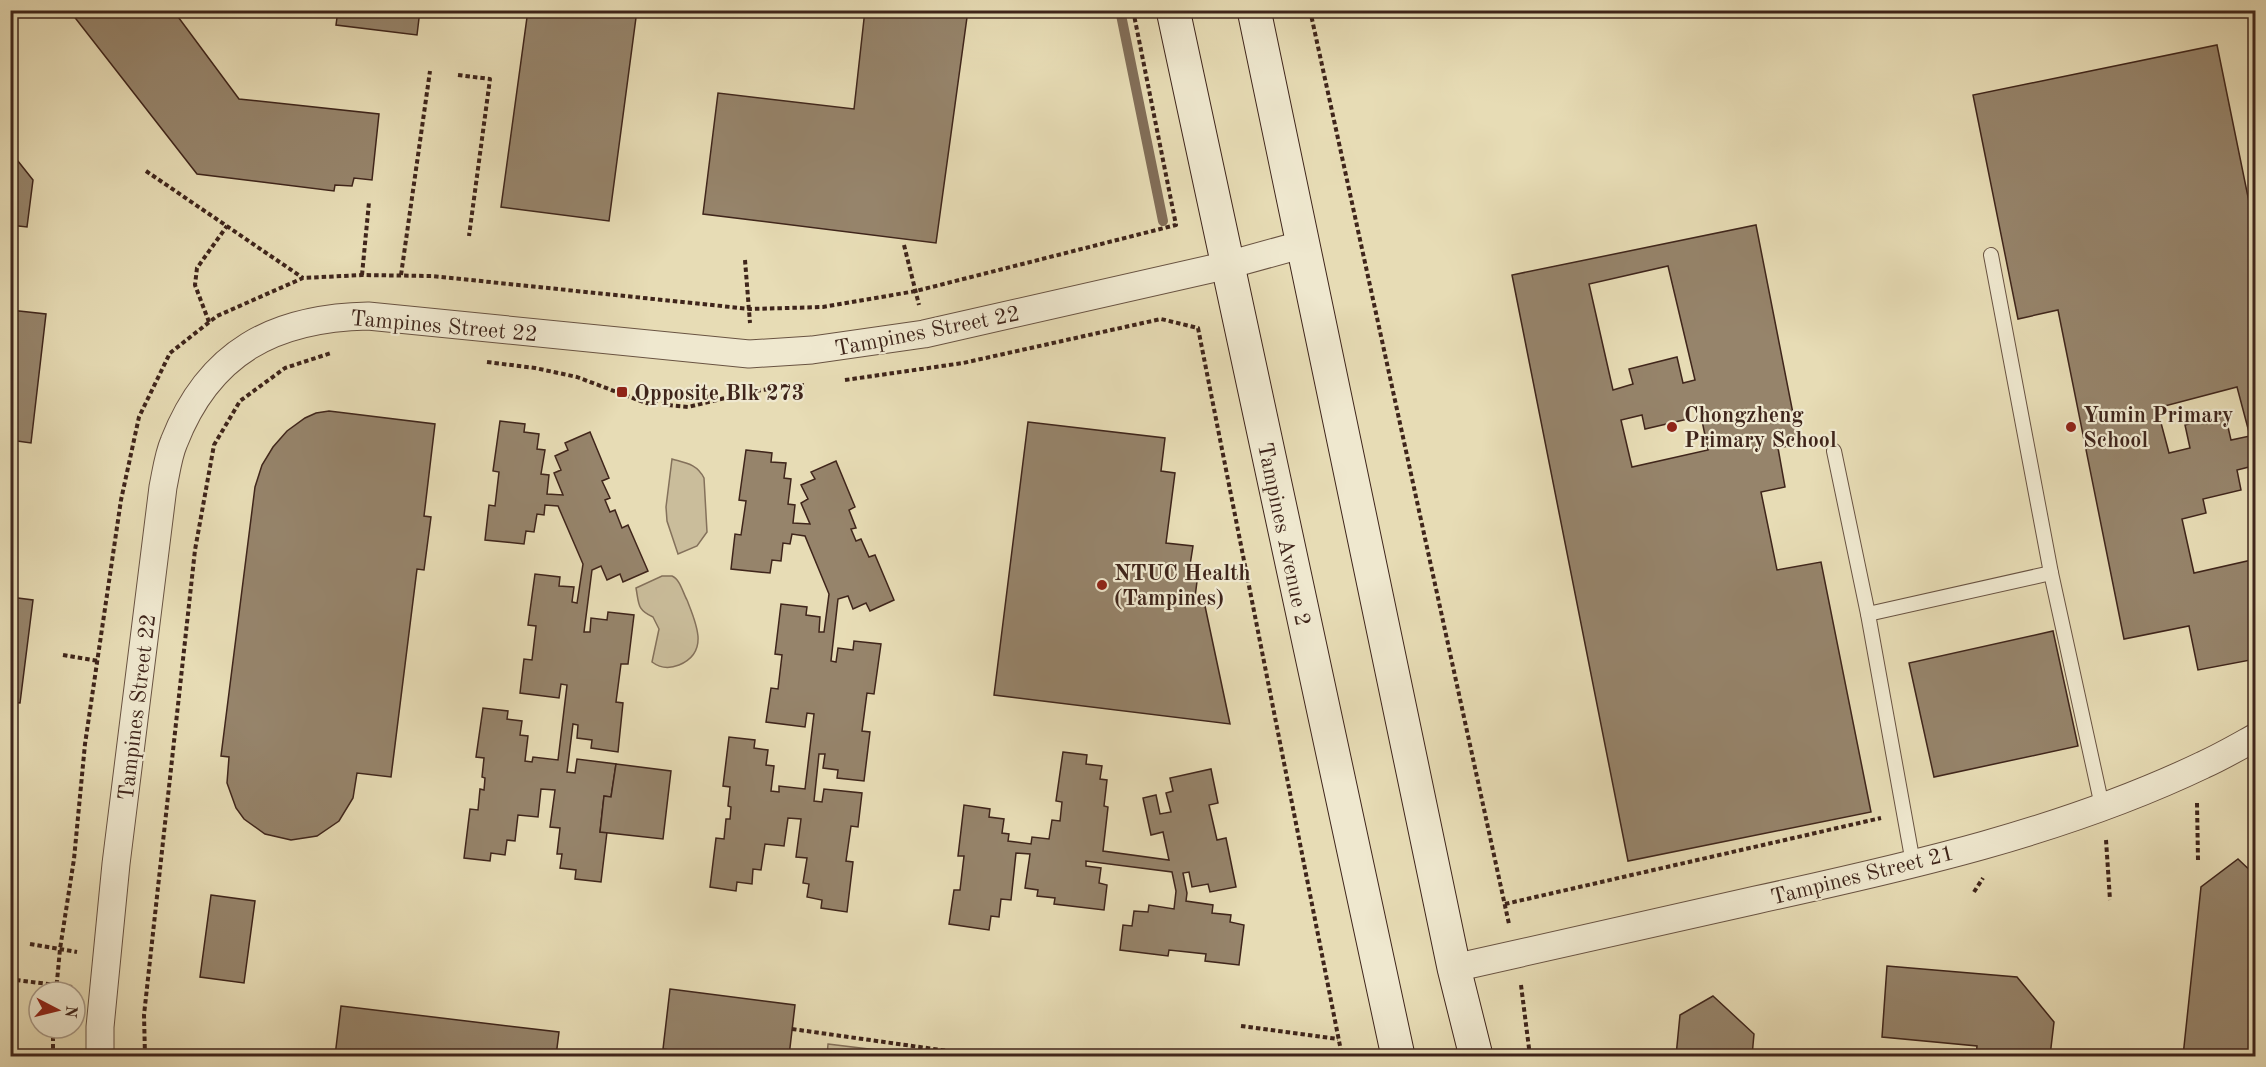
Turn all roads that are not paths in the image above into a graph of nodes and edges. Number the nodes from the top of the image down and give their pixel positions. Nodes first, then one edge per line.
1 (1173, 10) edge
2 (1254, 10) edge
3 (1304, 244) junction
4 (1991, 255) dead end
5 (1228, 265) junction
6 (1834, 451) dead end
7 (2051, 573) junction
8 (1868, 614) junction
9 (2256, 737) edge
10 (2102, 806) junction
11 (1913, 863) junction
12 (1454, 968) junction
13 (100, 1056) edge
14 (1398, 1056) edge
15 (1476, 1056) edge

1 - 5 main road, Tampines Avenue 2
2 - 3 main road
3 - 5 street, Tampines Street 22
3 - 12 main road
4 - 7 lane
5 - 13 street, Tampines Street 22
5 - 14 main road, Tampines Avenue 2
6 - 8 lane
7 - 8 lane
7 - 10 lane
8 - 11 lane
9 - 10 street, Tampines Street 21
10 - 11 street, Tampines Street 21
11 - 12 street, Tampines Street 21
12 - 15 main road

